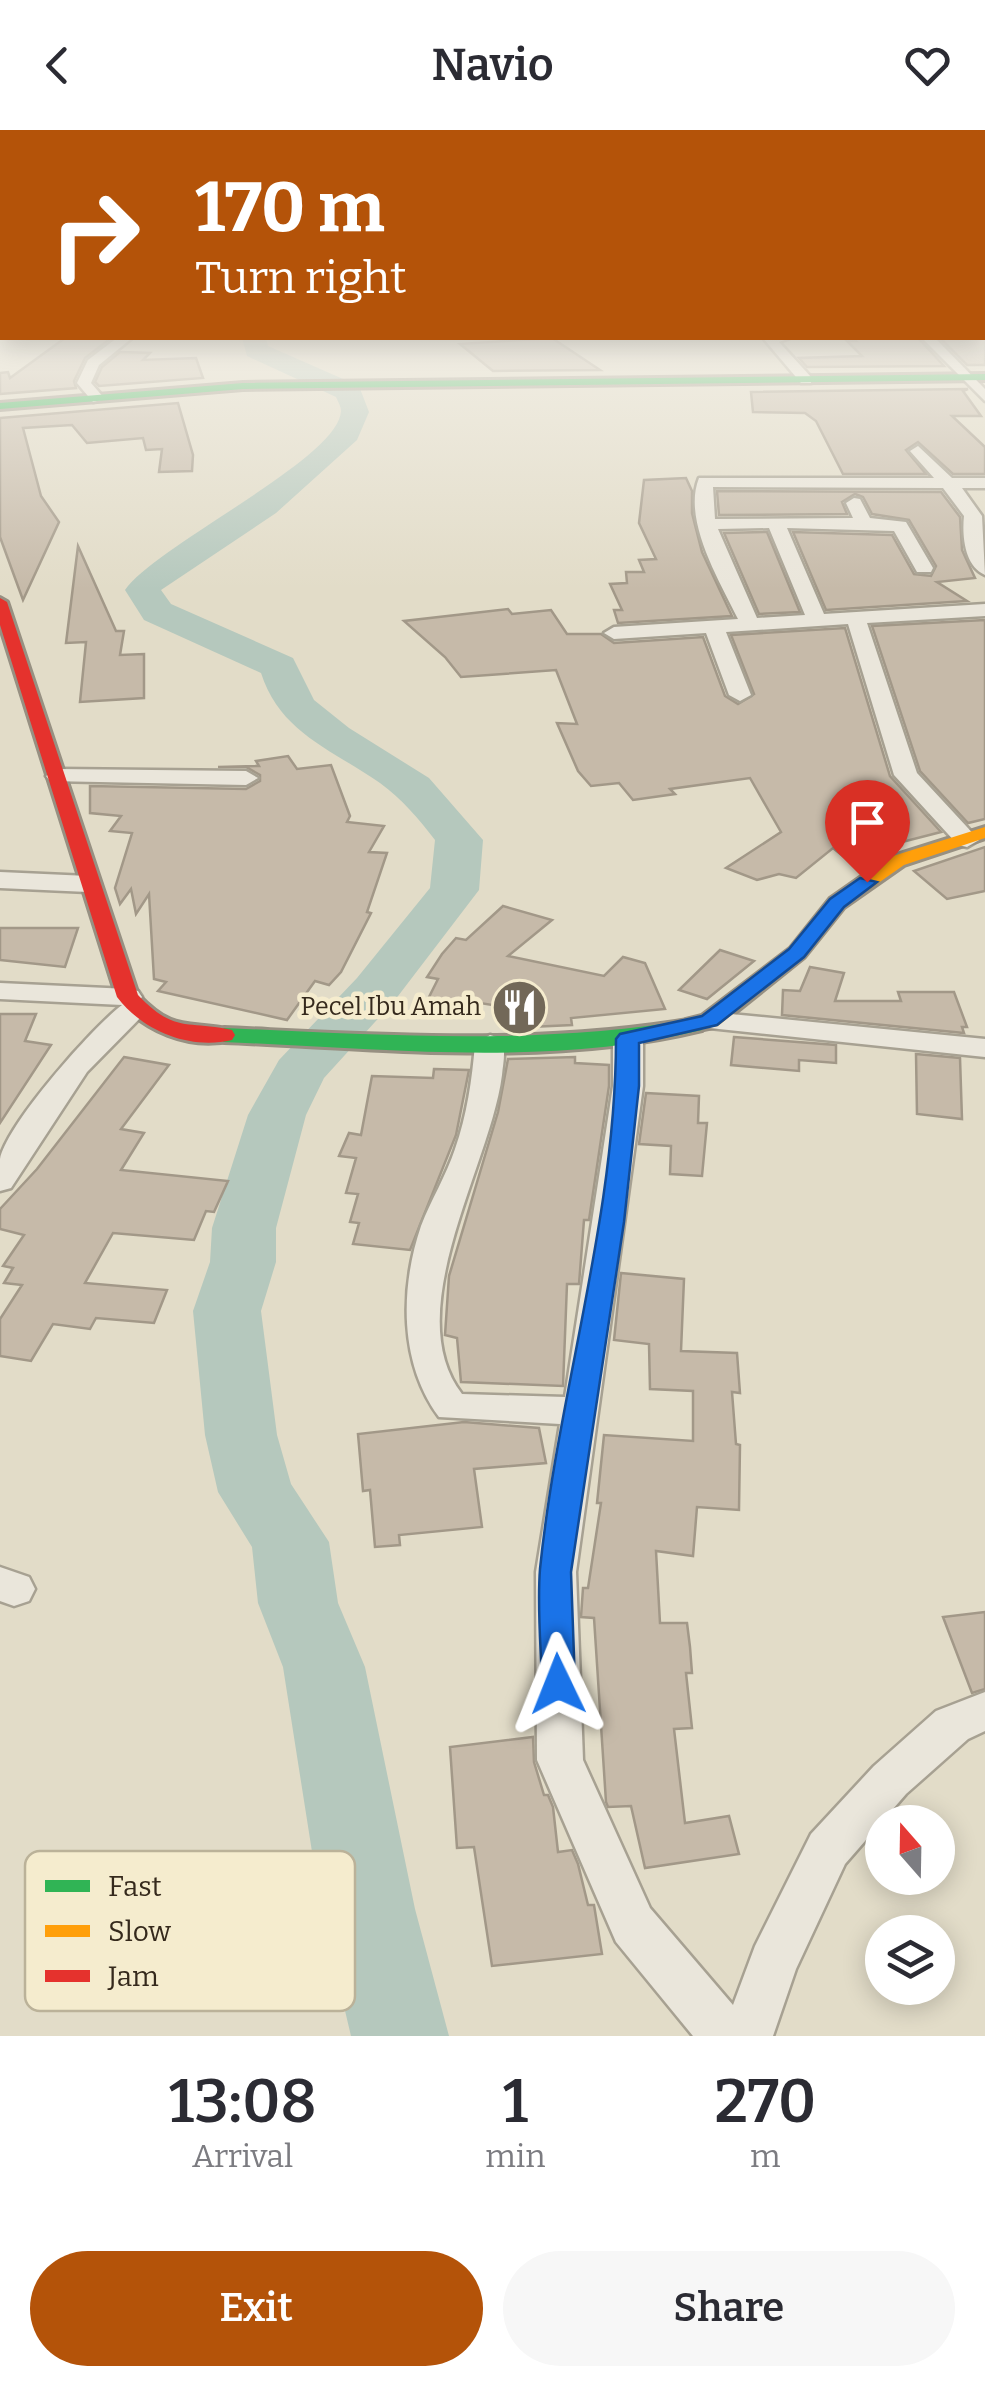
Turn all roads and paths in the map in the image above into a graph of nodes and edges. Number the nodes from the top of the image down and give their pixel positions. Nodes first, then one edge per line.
1 (918, 452) dead end
2 (946, 482) junction
3 (985, 482) edge
4 (854, 503) dead end
5 (776, 523) junction
6 (864, 523) junction
7 (709, 524) junction
8 (924, 568) dead end
9 (985, 569) edge
10 (0, 602) edge
11 (985, 610) edge
12 (855, 617) junction
13 (817, 621) junction
14 (750, 625) junction
15 (716, 630) junction
16 (614, 633) dead end
17 (740, 695) dead end
18 (58, 776) junction
19 (246, 778) dead end
20 (976, 836) edge
21 (0, 880) edge
22 (88, 884) junction
23 (0, 991) edge
24 (132, 1003) junction
25 (710, 1021) junction
26 (628, 1039) junction
27 (490, 1044) junction
28 (985, 1048) edge
29 (0, 1181) edge
30 (579, 1412) junction
31 (985, 1711) edge
32 (726, 2036) edge
33 (747, 2036) edge

1 - 2 street
2 - 3 street
2 - 7 street
2 - 9 street
4 - 6 street
5 - 6 street
5 - 7 street
5 - 13 street
6 - 8 street
7 - 14 street
10 - 18 main road
11 - 12 street
12 - 13 street
12 - 20 street
13 - 14 street
14 - 15 street
15 - 16 street
15 - 17 street
18 - 19 street
18 - 22 main road
20 - 25 main road
21 - 22 street
22 - 24 main road
23 - 24 street
24 - 27 main road
24 - 29 street
25 - 26 main road
25 - 28 street
26 - 27 main road
26 - 30 street
27 - 30 street
30 - 32 street
31 - 33 street

